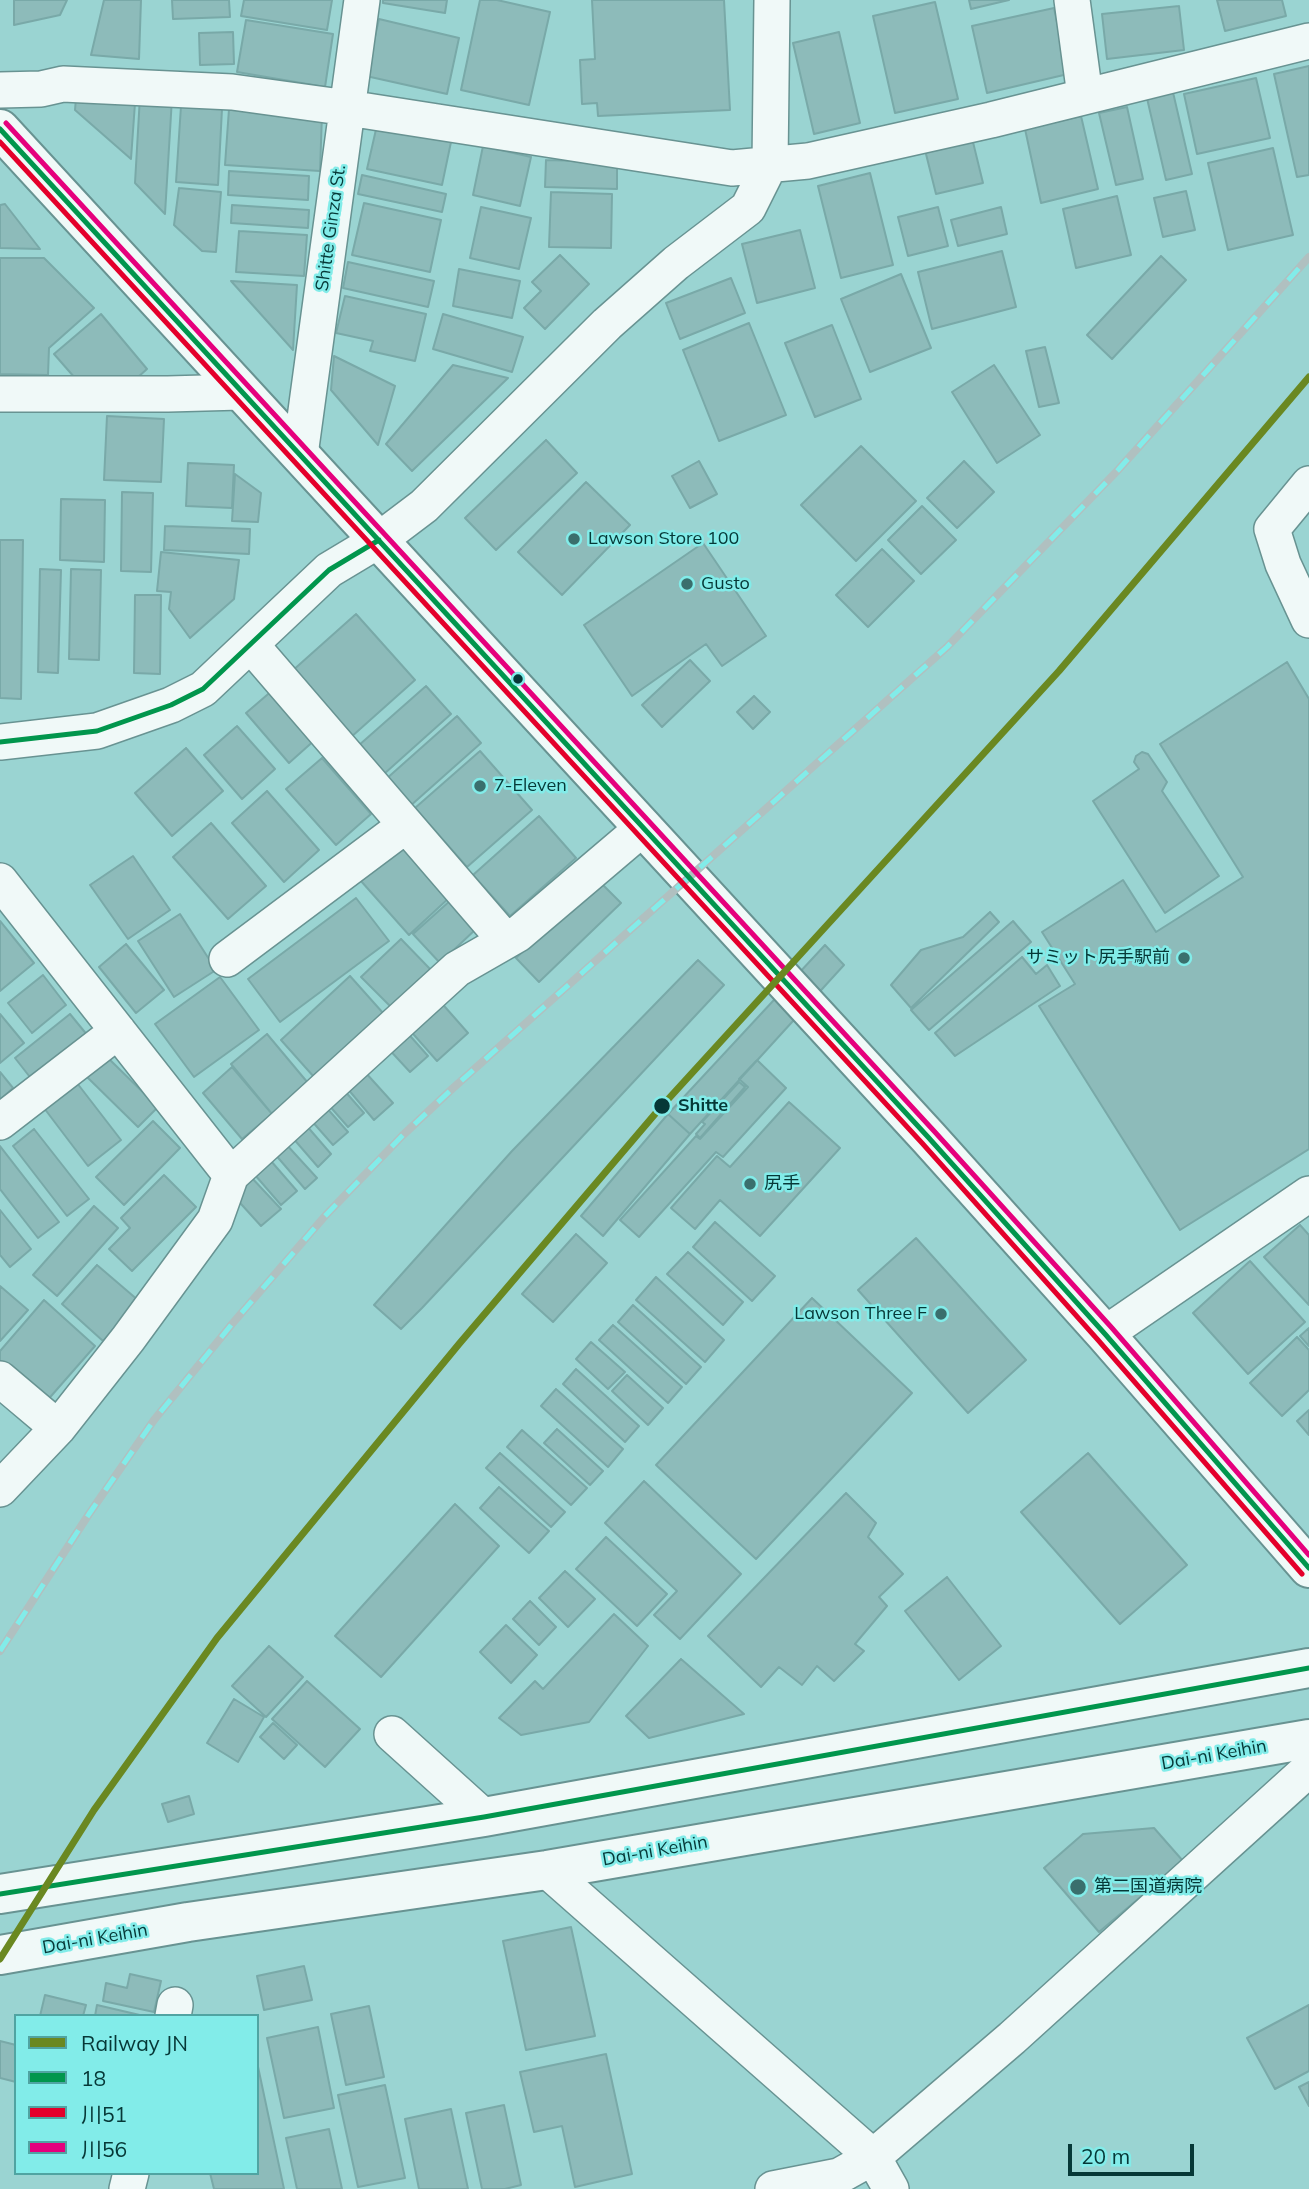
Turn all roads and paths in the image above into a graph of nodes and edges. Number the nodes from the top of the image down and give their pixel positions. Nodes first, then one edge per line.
1 (362, 0) edge
2 (772, 0) edge
3 (1072, 0) edge
4 (1309, 41) edge
5 (0, 90) edge
6 (1086, 96) junction
7 (348, 108) junction
8 (0, 129) edge
9 (770, 164) junction
10 (241, 392) junction
11 (0, 394) edge
12 (300, 455) junction
13 (1309, 484) edge
14 (379, 540) junction
15 (1296, 556) edge
16 (1309, 620) edge
17 (251, 645) junction
18 (0, 742) edge
19 (406, 825) junction
20 (644, 827) junction
21 (2, 888) edge
22 (506, 941) junction
23 (227, 959) dead end
24 (118, 1031) junction
25 (0, 1122) edge
26 (231, 1175) junction
27 (1309, 1194) edge
28 (1105, 1334) junction
29 (0, 1379) edge
30 (58, 1428) junction
31 (0, 1489) edge
32 (1309, 1569) edge
33 (1309, 1668) edge
34 (392, 1734) dead end
35 (1309, 1739) edge
36 (1309, 1769) edge
37 (484, 1816) junction
38 (547, 1870) junction
39 (0, 1894) edge
40 (0, 1955) edge
41 (873, 2157) junction
42 (773, 2189) edge
43 (891, 2189) edge

1 - 7 street, Shitte Ginza St.
2 - 9 street
3 - 6 street
4 - 6 street
5 - 7 street
6 - 9 street
7 - 9 street
7 - 12 street, Shitte Ginza St.
8 - 10 main road
9 - 14 street
10 - 11 street
10 - 12 main road
12 - 14 main road
13 - 15 street
14 - 17 street
14 - 20 main road
15 - 16 street
17 - 18 street
17 - 19 street
19 - 22 street
19 - 23 street
20 - 22 street
20 - 28 main road
21 - 24 street
22 - 26 street
24 - 25 street
24 - 26 street
26 - 30 street
27 - 28 street
28 - 32 main road
29 - 30 street
30 - 31 street
33 - 37 main road
34 - 37 street
35 - 38 main road, Dai-ni Keihin
36 - 41 street
37 - 39 main road
38 - 40 main road, Dai-ni Keihin
38 - 41 street
41 - 42 street
41 - 43 street

